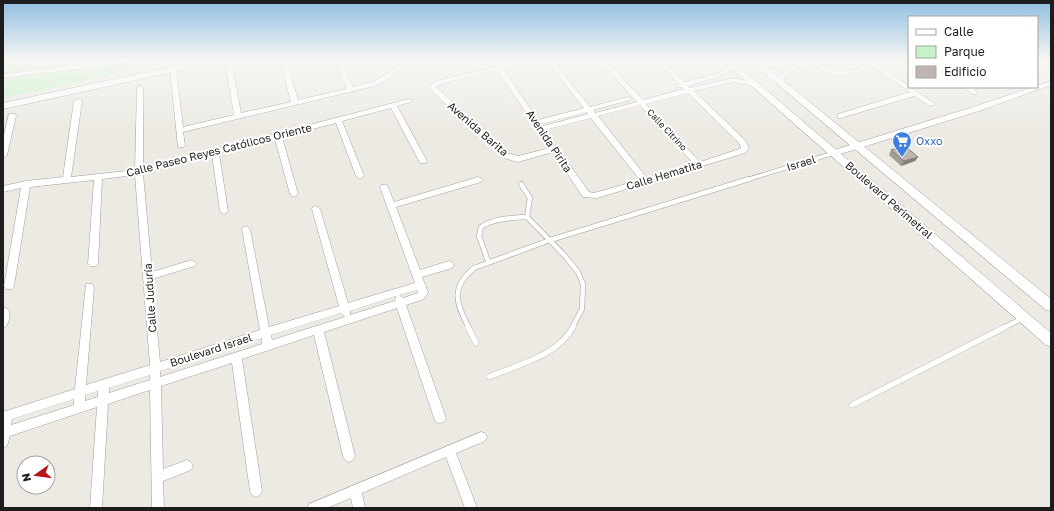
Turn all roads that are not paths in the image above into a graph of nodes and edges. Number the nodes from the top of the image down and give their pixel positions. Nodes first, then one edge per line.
1 (105, 84) edge
2 (175, 84) edge
3 (232, 84) edge
4 (290, 84) edge
5 (348, 84) edge
6 (374, 84) edge
7 (436, 84) edge
8 (509, 84) edge
9 (569, 84) edge
10 (623, 84) edge
11 (682, 84) edge
12 (701, 84) edge
13 (754, 84) edge
14 (782, 84) edge
15 (902, 84) edge
16 (1048, 84) edge
17 (1038, 87) edge
18 (140, 88) dead end
19 (686, 88) junction
20 (968, 88) edge
21 (1036, 88) edge
22 (351, 90) junction
23 (915, 93) junction
24 (975, 93) dead end
25 (638, 100) junction
26 (78, 101) dead end
27 (409, 101) dead end
28 (295, 102) junction
29 (931, 104) dead end
30 (393, 105) junction
31 (3, 106) edge
32 (592, 112) junction
33 (12, 116) dead end
34 (238, 116) junction
35 (841, 116) dead end
36 (338, 119) junction
37 (539, 126) junction
38 (180, 130) junction
39 (278, 136) junction
40 (181, 145) dead end
41 (857, 147) junction
42 (555, 149) junction
43 (215, 152) junction
44 (834, 153) junction
45 (3, 154) edge
46 (423, 161) dead end
47 (699, 165) junction
48 (139, 172) junction
49 (360, 176) dead end
50 (98, 178) junction
51 (67, 180) junction
52 (478, 180) dead end
53 (646, 181) junction
54 (26, 184) junction
55 (521, 184) dead end
56 (384, 186) dead end
57 (3, 189) edge
58 (294, 194) dead end
59 (586, 195) joint
60 (392, 205) junction
61 (316, 209) dead end
62 (224, 211) dead end
63 (527, 217) junction
64 (246, 229) dead end
65 (550, 240) junction
66 (488, 261) junction
67 (93, 264) dead end
68 (192, 264) dead end
69 (449, 264) dead end
70 (416, 275) junction
71 (148, 277) junction
72 (420, 285) junction
73 (9, 286) dead end
74 (89, 287) dead end
75 (397, 292) junction
76 (400, 304) junction
77 (1051, 306) edge
78 (344, 308) junction
79 (5, 312) dead end
80 (1024, 318) junction
81 (348, 320) junction
82 (3, 324) edge
83 (318, 330) junction
84 (265, 333) junction
85 (1051, 341) edge
86 (476, 343) dead end
87 (268, 346) junction
88 (236, 357) junction
89 (155, 368) junction
90 (489, 377) dead end
91 (104, 384) junction
92 (155, 384) junction
93 (81, 392) junction
94 (102, 401) junction
95 (852, 405) dead end
96 (79, 408) junction
97 (5, 417) edge
98 (440, 418) dead end
99 (4, 436) edge
100 (480, 437) dead end
101 (449, 450) junction
102 (350, 456) dead end
103 (186, 466) dead end
104 (157, 476) junction
105 (256, 491) dead end
106 (355, 491) junction
107 (96, 508) edge
108 (158, 508) edge
109 (313, 508) edge
110 (359, 508) edge
111 (471, 508) edge

1 - 31 street
2 - 38 street
3 - 34 street
4 - 28 street
5 - 22 street
6 - 22 street
7 - 42 street, Avenida Barita
8 - 37 street, Avenida Pirita
9 - 32 street
10 - 25 street, Calle Citrino
11 - 19 street
12 - 19 street
13 - 44 street, Boulevard Perimetral
14 - 41 street, Boulevard Perimetral
15 - 23 street
16 - 17 street, Israel
18 - 48 street, Calle Juduría
19 - 25 street
19 - 47 street, Calle Hematita
20 - 24 street
21 - 41 street, Israel
22 - 28 street
23 - 29 street
23 - 35 street
25 - 32 street
25 - 47 street, Calle Citrino
26 - 51 street
27 - 30 street, Calle Paseo Reyes Católicos Oriente
28 - 34 street
30 - 36 street, Calle Paseo Reyes Católicos Oriente
30 - 46 street
32 - 37 street
32 - 53 street
33 - 45 street
34 - 38 street
36 - 39 street, Calle Paseo Reyes Católicos Oriente
36 - 49 street
37 - 42 street, Avenida Pirita
38 - 40 street
39 - 43 street, Calle Paseo Reyes Católicos Oriente
39 - 58 street
41 - 44 street, Israel
41 - 77 street, Boulevard Perimetral
42 - 59 street, Avenida Pirita
43 - 48 street, Calle Paseo Reyes Católicos Oriente
43 - 62 street
44 - 65 lane, Israel
44 - 80 street, Boulevard Perimetral
47 - 53 street, Calle Hematita
48 - 50 street, Calle Paseo Reyes Católicos Oriente
48 - 71 street, Calle Juduría
50 - 51 street, Calle Paseo Reyes Católicos Oriente
50 - 67 street
51 - 54 street, Calle Paseo Reyes Católicos Oriente
52 - 60 street
53 - 59 street, Calle Hematita
54 - 57 street, Calle Paseo Reyes Católicos Oriente
54 - 73 street
55 - 63 lane
56 - 60 street
60 - 70 street
61 - 78 street
63 - 65 lane
63 - 66 lane
64 - 84 street
65 - 66 lane, Israel
65 - 90 lane
66 - 86 lane, Israel
68 - 71 street
69 - 70 street
70 - 72 street
71 - 89 street, Calle Juduría
72 - 75 street, Boulevard Israel
72 - 76 street, Boulevard Israel
74 - 93 street
75 - 76 street
75 - 78 street, Boulevard Israel
76 - 81 street, Boulevard Israel
76 - 98 street
78 - 81 street
78 - 84 street, Boulevard Israel
79 - 82 street
80 - 85 street, Boulevard Perimetral
80 - 95 lane
81 - 83 street, Boulevard Israel
83 - 87 street, Boulevard Israel
83 - 102 street
84 - 87 street
84 - 89 street, Boulevard Israel
87 - 88 street, Boulevard Israel
88 - 92 street, Boulevard Israel
88 - 105 street
89 - 91 street, Boulevard Israel
89 - 92 street, Calle Juduría
91 - 93 street, Boulevard Israel
91 - 94 street
92 - 94 street, Boulevard Israel
92 - 104 street, Calle Juduría
93 - 96 street
93 - 97 street, Boulevard Israel
94 - 96 street, Boulevard Israel
94 - 107 street
96 - 99 street, Boulevard Israel
97 - 99 street
100 - 101 street
101 - 106 street
101 - 111 street
103 - 104 street
104 - 108 street, Calle Juduría
106 - 109 street
106 - 110 street

